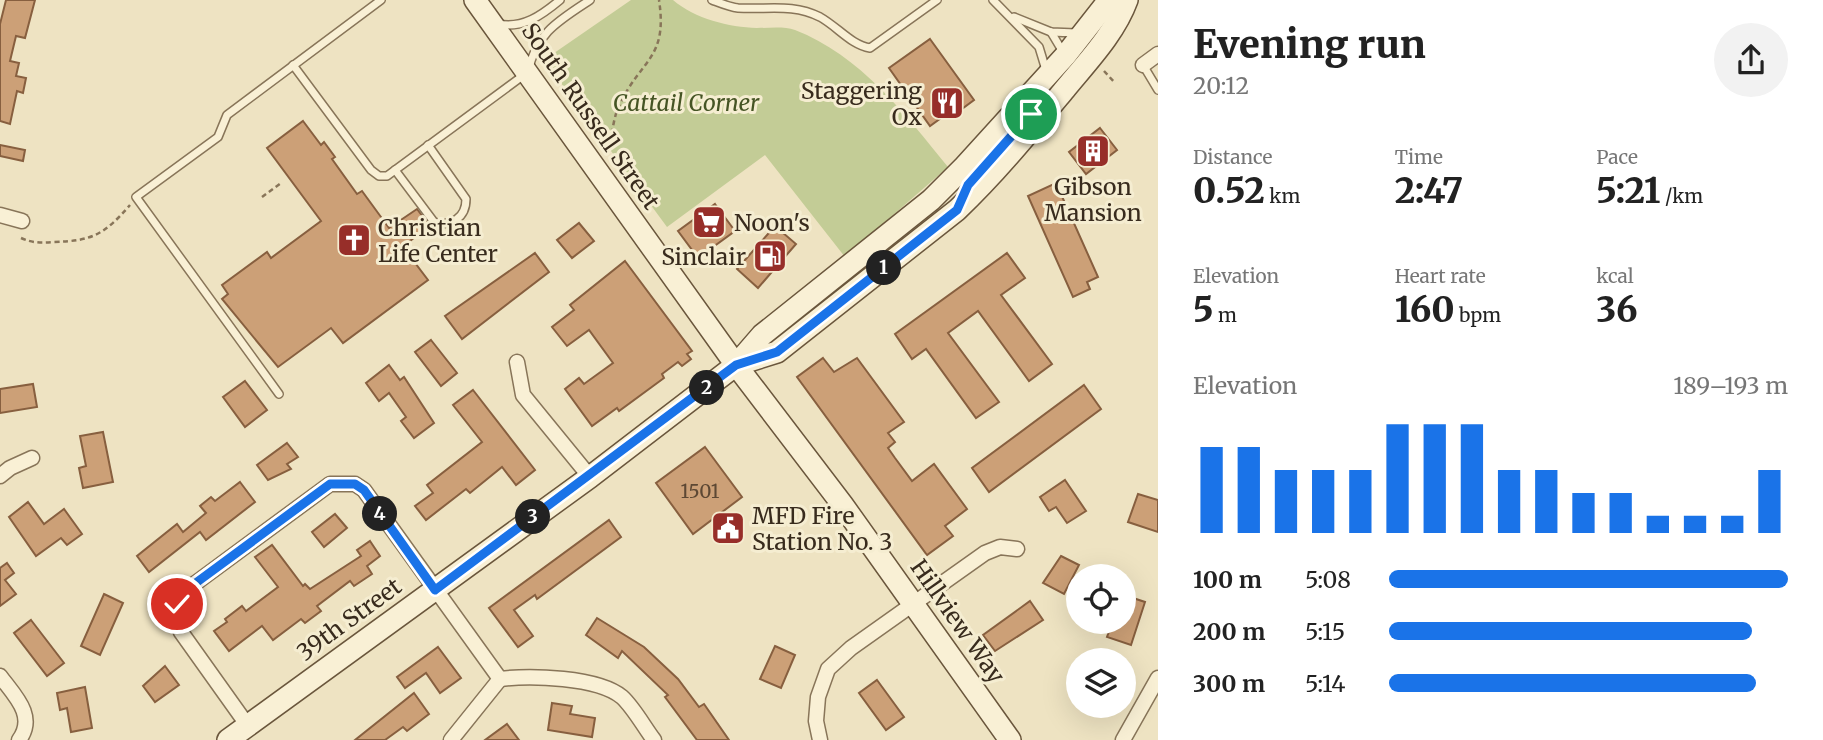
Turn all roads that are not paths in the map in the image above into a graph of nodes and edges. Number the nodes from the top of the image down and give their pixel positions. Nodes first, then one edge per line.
1 (381, 0) edge
2 (475, 0) edge
3 (560, 0) edge
4 (590, 0) edge
5 (712, 0) edge
6 (937, 0) edge
7 (993, 0) edge
8 (1109, 0) edge
9 (1127, 0) edge
10 (1007, 13) junction
11 (492, 22) junction
12 (1051, 32) junction
13 (1083, 33) junction
14 (1158, 54) edge
15 (1065, 56) junction
16 (293, 65) junction
17 (1143, 65) joint
18 (527, 72) junction
19 (1047, 77) junction
20 (1158, 90) edge
21 (428, 145) junction
22 (395, 170) junction
23 (957, 210) junction
24 (0, 215) edge
25 (22, 221) dead end
26 (517, 362) dead end
27 (736, 365) junction
28 (279, 394) dead end
29 (32, 458) dead end
30 (0, 475) edge
31 (590, 477) junction
32 (1017, 549) dead end
33 (435, 590) junction
34 (913, 604) junction
35 (0, 676) edge
36 (1158, 678) edge
37 (500, 679) junction
38 (248, 726) junction
39 (19, 740) edge
40 (228, 740) edge
41 (452, 740) edge
42 (654, 740) edge
43 (820, 740) edge
44 (1010, 740) edge
45 (1123, 740) edge

1 - 16 lane
2 - 11 main road, South Russell Street
3 - 11 lane
4 - 18 lane
5 - 6 lane
7 - 10 lane
8 - 13 main road
9 - 23 main road
10 - 12 lane
10 - 19 lane
11 - 18 main road, South Russell Street
12 - 13 lane
12 - 15 lane
13 - 15 main road
14 - 17 street
15 - 19 main road
15 - 23 main road
16 - 22 lane
16 - 28 lane
17 - 20 lane
18 - 21 lane
18 - 27 main road, South Russell Street
19 - 27 main road
21 - 22 lane
21 - 22 lane
23 - 27 main road
24 - 25 street
26 - 31 street
27 - 31 main road, 39th Street
27 - 34 main road, Hillview Way
29 - 30 street
31 - 33 main road, 39th Street
32 - 34 street
33 - 37 street
33 - 38 main road, 39th Street
33 - 38 street
34 - 43 street
34 - 44 main road, Hillview Way
35 - 39 street
36 - 45 street
37 - 41 street
37 - 42 street
38 - 40 main road, 39th Street

